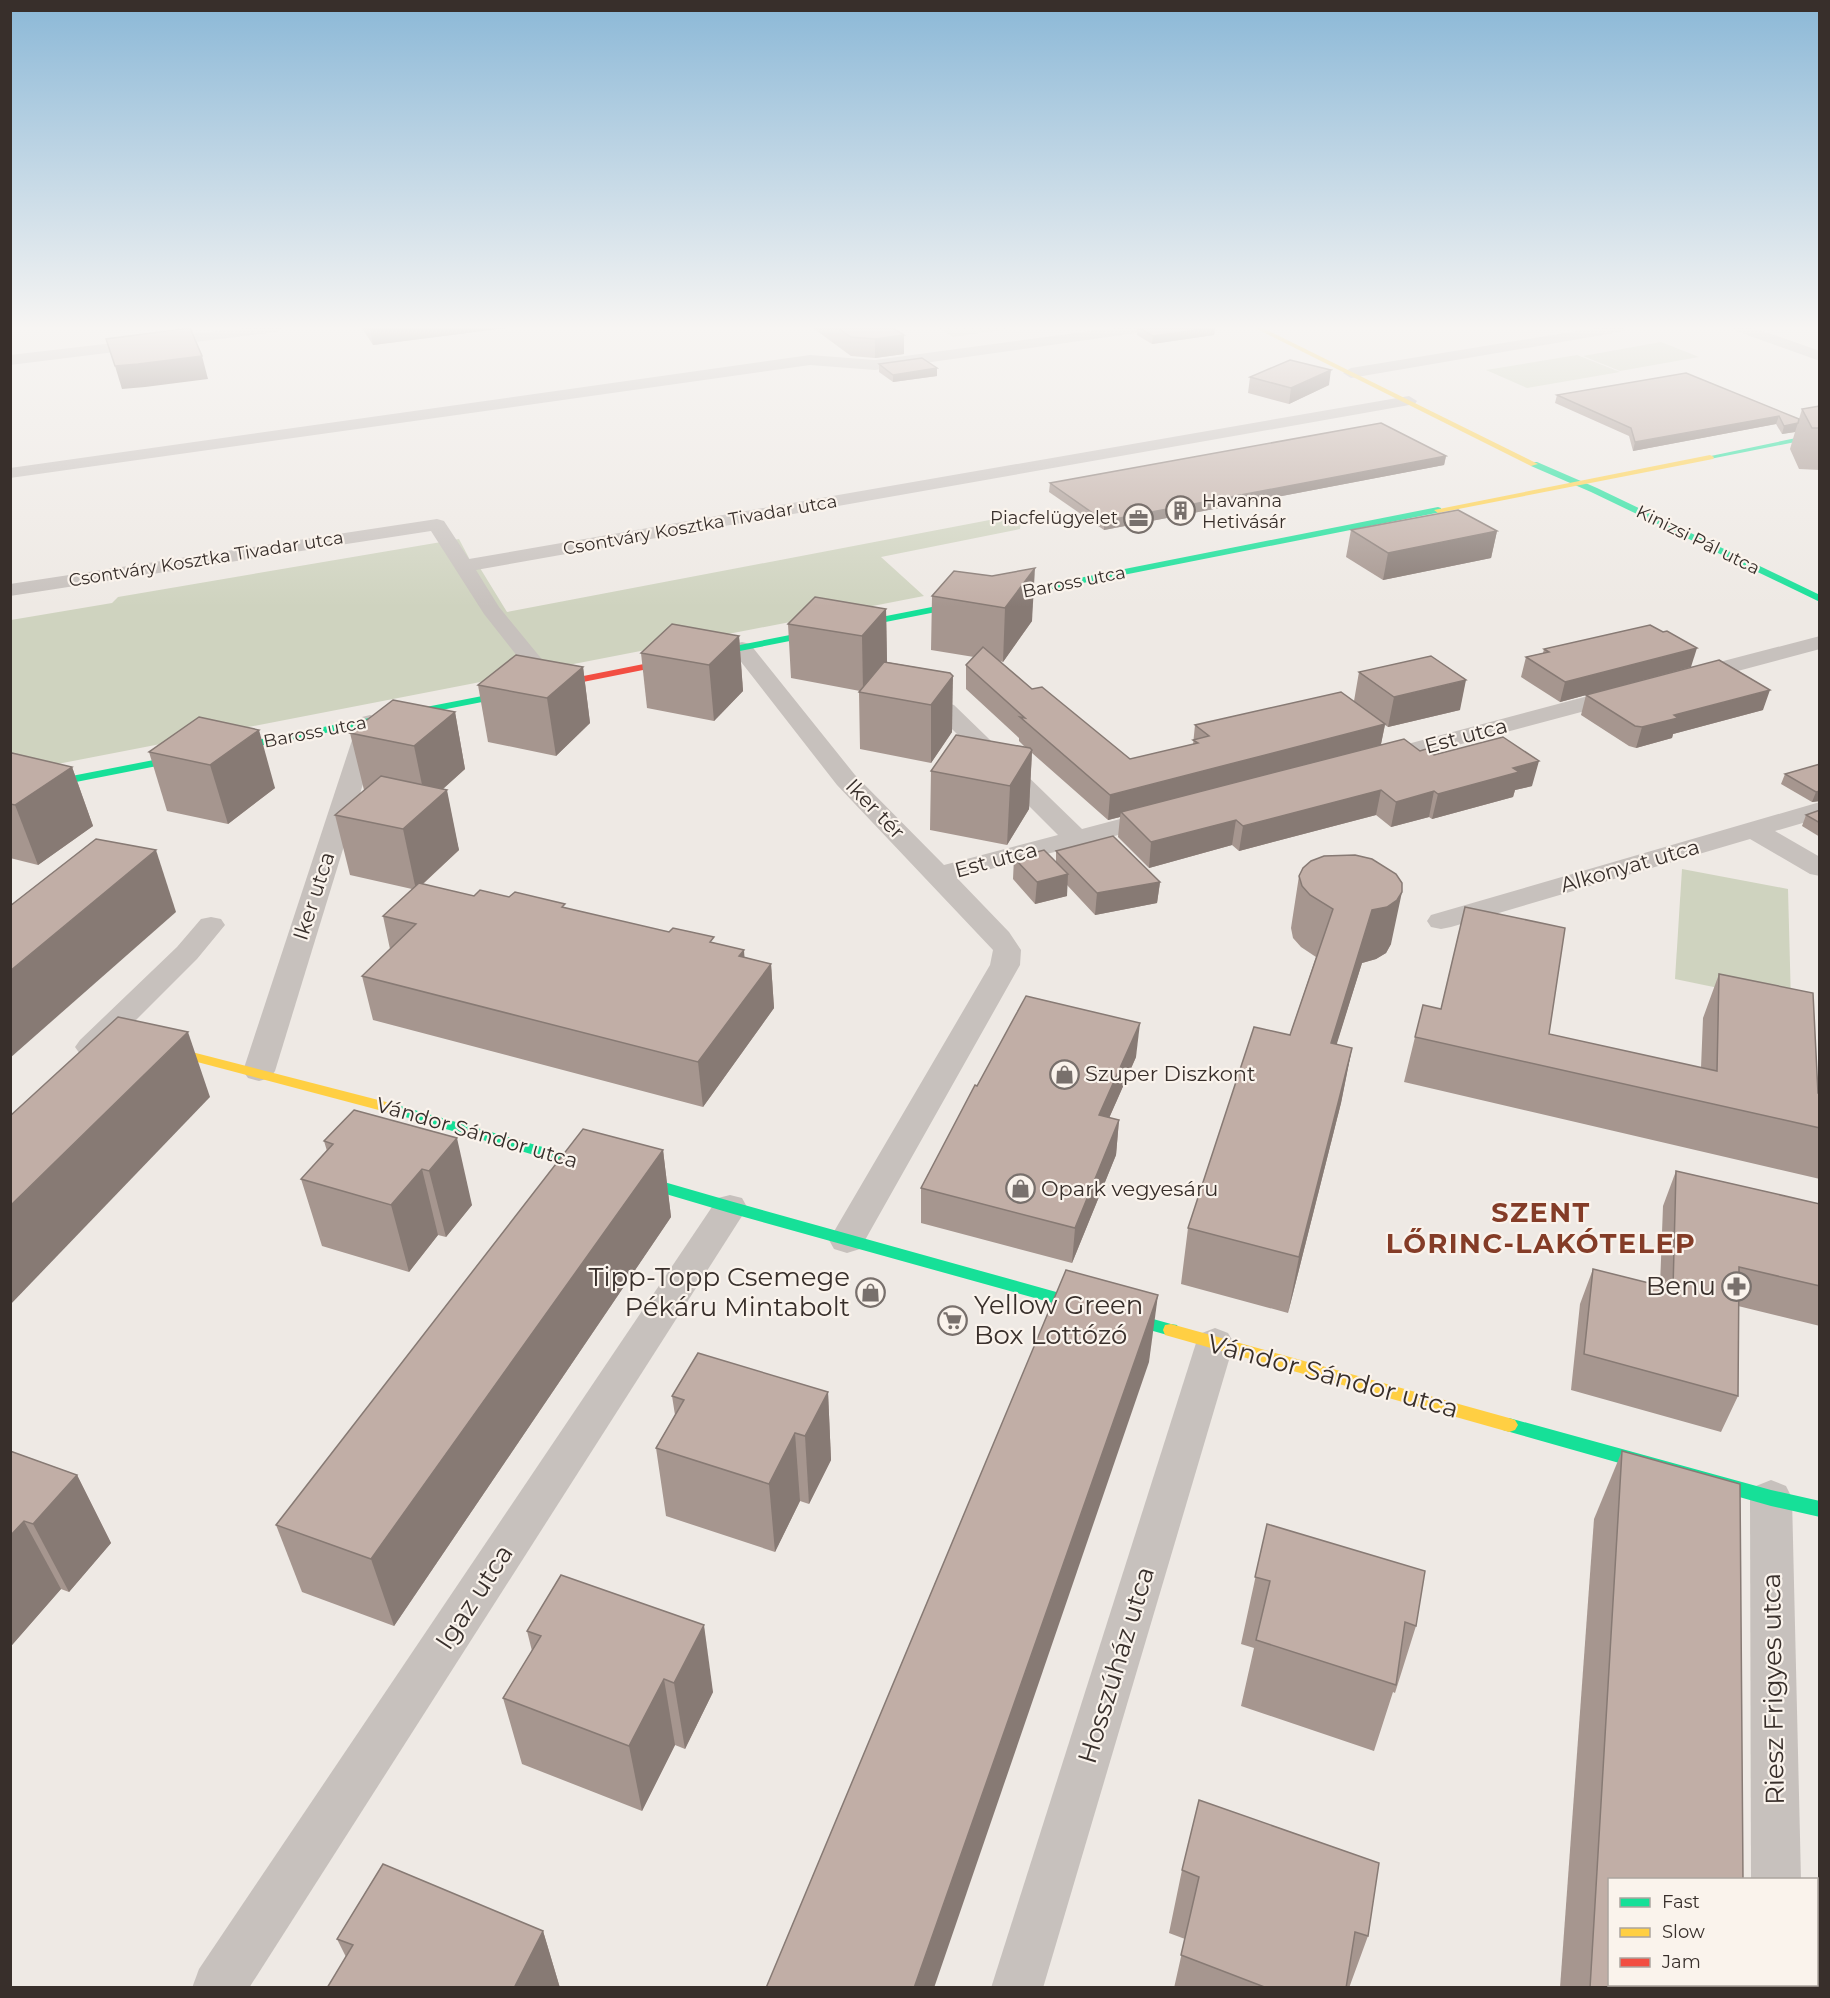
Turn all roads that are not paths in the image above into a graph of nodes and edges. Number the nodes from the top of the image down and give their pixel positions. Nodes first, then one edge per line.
1 (376, 421) edge
2 (1293, 421) edge
3 (1450, 421) edge
4 (1820, 435) edge
5 (10, 473) edge
6 (1577, 483) junction
7 (464, 566) junction
8 (10, 590) edge
9 (1820, 599) edge
10 (1820, 642) edge
11 (742, 649) junction
12 (552, 685) junction
13 (946, 710) edge
14 (370, 722) junction
15 (1362, 763) edge
16 (10, 792) edge
17 (1820, 810) edge
18 (1179, 811) edge
19 (1754, 830) junction
20 (1076, 838) junction
21 (1820, 868) edge
22 (938, 875) junction
23 (1441, 921) dead end
24 (211, 925) dead end
25 (138, 1042) edge
26 (73, 1065) edge
27 (259, 1071) junction
28 (730, 1207) junction
29 (847, 1240) junction
30 (1215, 1343) junction
31 (1771, 1498) junction
32 (1820, 1509) edge
33 (1776, 1878) edge
34 (218, 1988) edge
35 (1017, 1988) edge

1 - 5 street
2 - 7 street, Csontváry Kosztka Tivadar utca
3 - 6 street, Kinizsi Pál utca
4 - 6 street, Baross utca
6 - 9 street, Kinizsi Pál utca
6 - 11 street, Baross utca
7 - 8 street, Csontváry Kosztka Tivadar utca
7 - 12 street
10 - 15 street, Est utca
11 - 12 street, Baross utca
11 - 22 street, Iker tér
12 - 14 street, Baross utca
13 - 20 street
14 - 16 street, Baross utca
14 - 27 street, Iker utca
17 - 19 street, Alkonyat utca
18 - 20 street, Est utca
19 - 21 street
19 - 23 street, Alkonyat utca
20 - 22 street, Est utca
22 - 29 street, Iker tér
24 - 26 street
25 - 27 street, Vándor Sándor utca
27 - 28 street, Vándor Sándor utca
28 - 29 street, Vándor Sándor utca
28 - 34 street, Igaz utca
29 - 30 street, Vándor Sándor utca
30 - 31 street, Vándor Sándor utca
30 - 35 street, Hosszúház utca
31 - 32 street, Vándor Sándor utca
31 - 33 street, Riesz Frigyes utca

